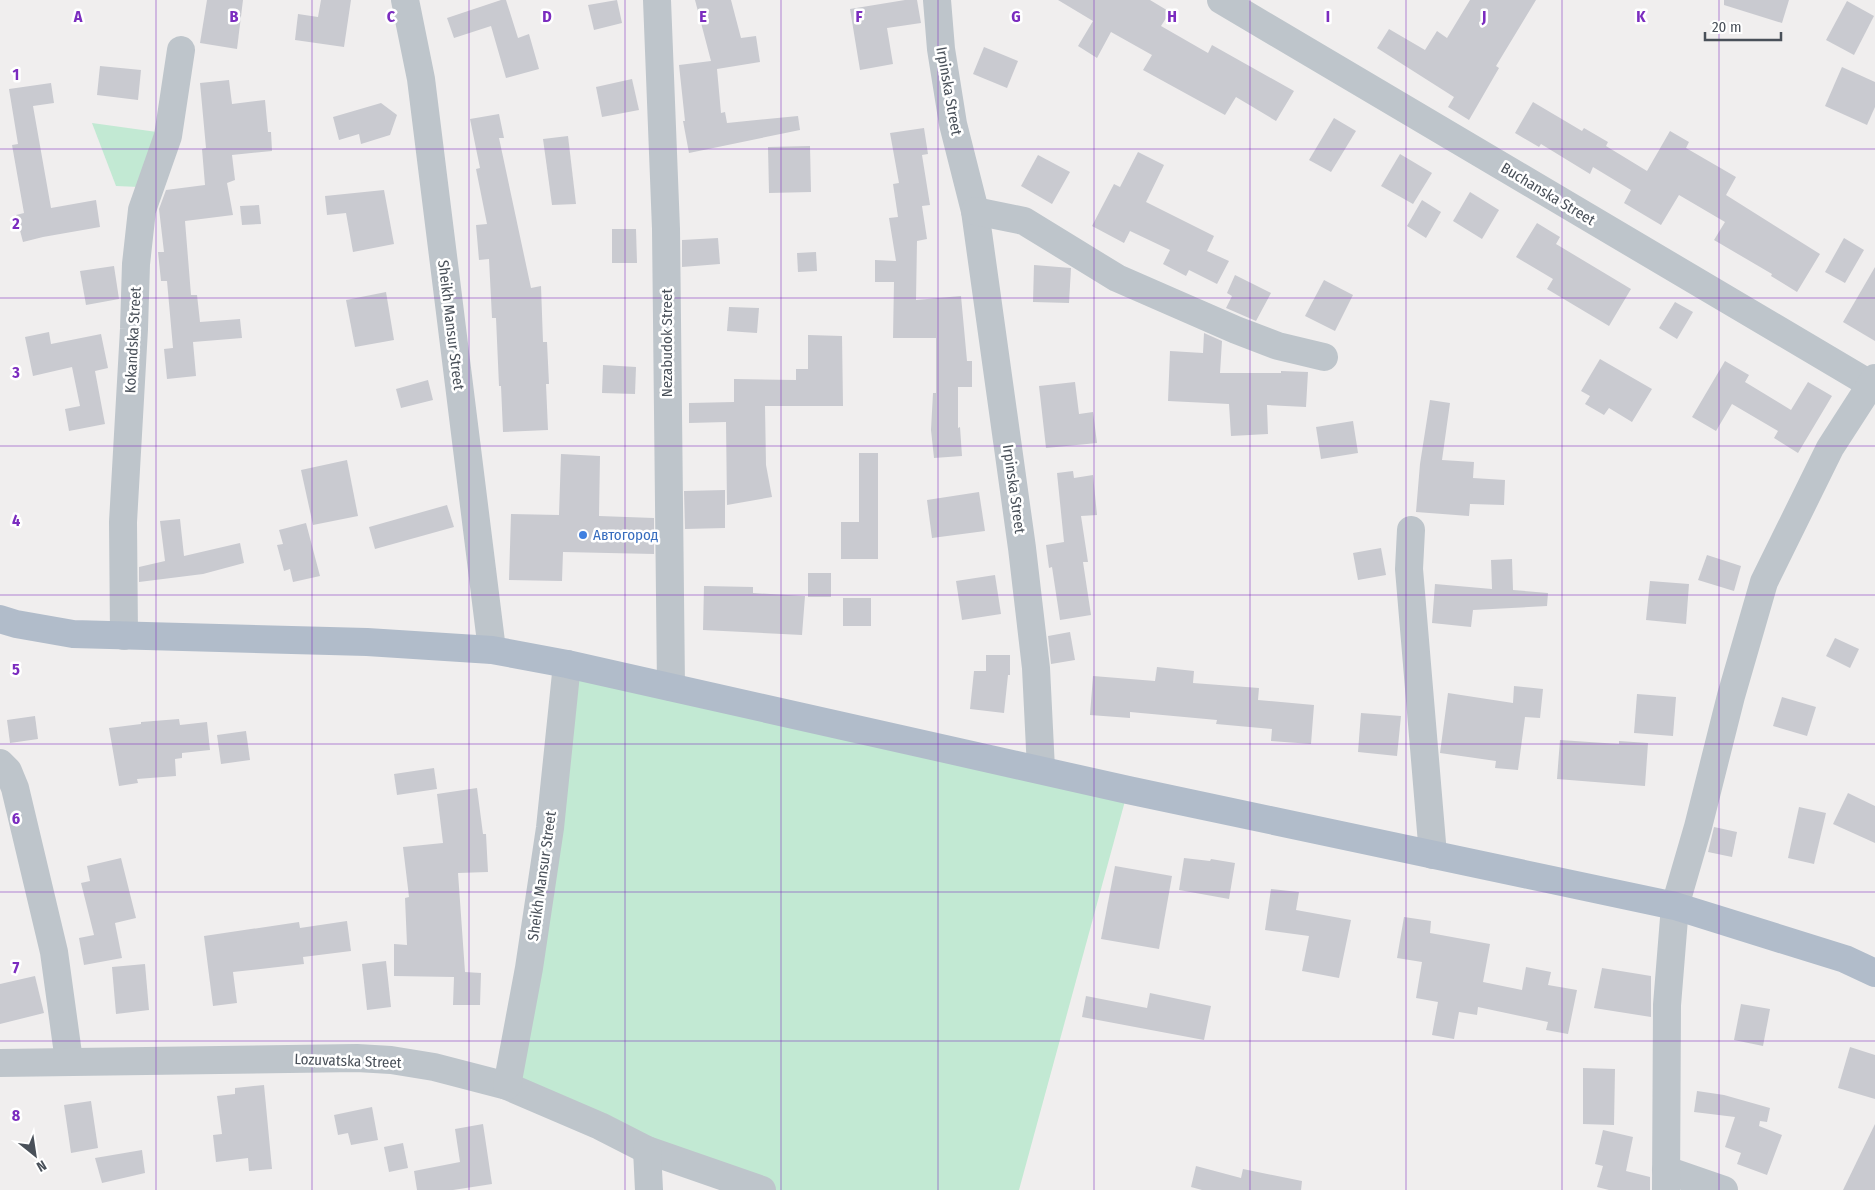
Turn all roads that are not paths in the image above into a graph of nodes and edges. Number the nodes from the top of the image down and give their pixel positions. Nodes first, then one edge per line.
1 (405, 0) edge
2 (657, 0) edge
3 (937, 0) edge
4 (1221, 0) edge
5 (181, 50) dead end
6 (976, 210) junction
7 (1324, 357) dead end
8 (1874, 384) edge
9 (1411, 530) dead end
10 (0, 619) edge
11 (124, 636) junction
12 (492, 650) junction
13 (567, 664) junction
14 (671, 687) junction
15 (0, 763) edge
16 (1041, 769) junction
17 (1433, 855) junction
18 (1675, 906) junction
19 (1875, 973) edge
20 (70, 1061) junction
21 (0, 1063) edge
22 (507, 1086) junction
23 (647, 1150) junction
24 (1666, 1180) edge
25 (648, 1190) edge
26 (762, 1190) edge
27 (1724, 1190) edge

1 - 12 street, Sheikh Mansur Street
2 - 14 street, Nezabudok Street
3 - 6 street, Irpinska Street
4 - 8 street, Buchanska Street
5 - 11 street, Kokandska Street
6 - 7 street
6 - 16 street, Irpinska Street
8 - 18 street
9 - 17 street
10 - 11 main road
11 - 12 main road
12 - 13 main road
13 - 14 main road
13 - 22 street, Sheikh Mansur Street
14 - 16 main road
15 - 20 street
16 - 17 main road
17 - 18 main road
18 - 19 main road
18 - 24 street
20 - 21 street, Lozuvatska Street
20 - 22 street, Lozuvatska Street
22 - 23 street, Lozuvatska Street
23 - 25 street
23 - 26 street, Lozuvatska Street
24 - 27 street

